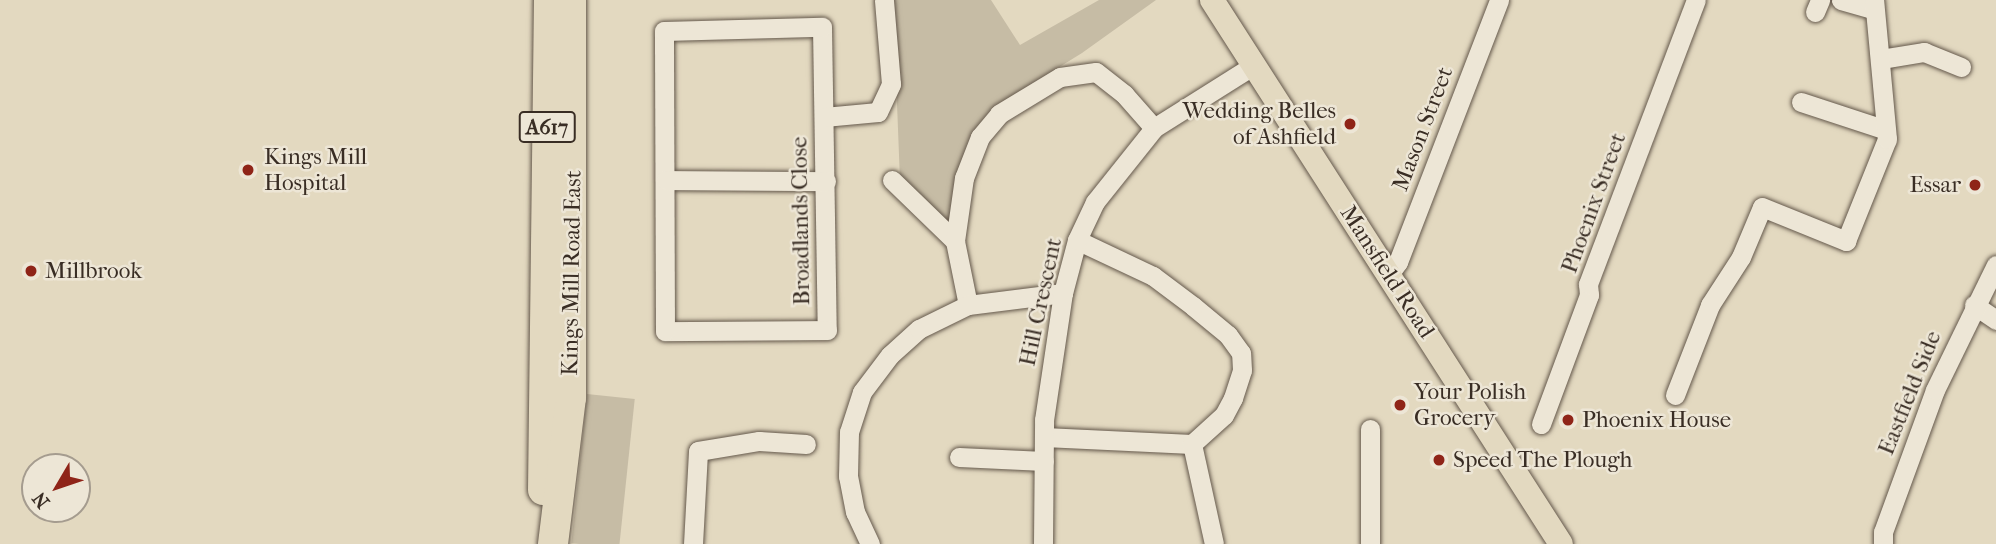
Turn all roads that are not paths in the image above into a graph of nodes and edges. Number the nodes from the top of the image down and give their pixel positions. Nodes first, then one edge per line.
1 (549, 0) edge
2 (571, 0) edge
3 (884, 0) edge
4 (1212, 0) edge
5 (1499, 0) edge
6 (1696, 0) edge
7 (1841, 0) edge
8 (1873, 4) edge
9 (1881, 59) junction
10 (1254, 65) junction
11 (1961, 67) dead end
12 (1801, 102) dead end
13 (824, 117) junction
14 (1154, 128) junction
15 (1886, 130) junction
16 (666, 180) junction
17 (892, 180) dead end
18 (826, 181) junction
19 (1077, 240) junction
20 (955, 241) junction
21 (1996, 265) edge
22 (1390, 273) junction
23 (1063, 293) junction
24 (968, 305) junction
25 (1974, 305) junction
26 (1996, 320) edge
27 (1675, 395) dead end
28 (1541, 424) dead end
29 (1370, 429) dead end
30 (1044, 437) junction
31 (806, 444) dead end
32 (1192, 444) junction
33 (959, 457) dead end
34 (1044, 461) junction
35 (552, 544) edge
36 (693, 544) edge
37 (870, 544) edge
38 (1043, 544) edge
39 (1214, 544) edge
40 (1370, 544) edge
41 (1561, 544) edge
42 (1883, 544) edge

1 - 35 highway, Kings Mill Road East / A617
2 - 35 highway, Kings Mill Road East / A617
3 - 13 street
4 - 10 main road, Mansfield Road
5 - 22 street, Mason Street
6 - 28 street, Phoenix Street
7 - 8 street
8 - 9 street
9 - 11 street
9 - 15 street
10 - 14 street, Hill Crescent
10 - 22 main road, Mansfield Road
12 - 15 street
13 - 16 street, Broadlands Close
13 - 18 street, Broadlands Close
14 - 19 street, Hill Crescent
14 - 20 street
15 - 27 street
16 - 18 street
16 - 18 street, Broadlands Close
17 - 20 street
19 - 23 street, Hill Crescent
19 - 32 street
20 - 24 street
21 - 25 street, Eastfield Side
22 - 41 main road, Mansfield Road
23 - 24 street
23 - 30 street, Hill Crescent
24 - 37 street
25 - 26 street
25 - 42 street, Eastfield Side
29 - 40 street
30 - 32 street
30 - 34 street, Hill Crescent
31 - 36 street
32 - 39 street
33 - 34 street
34 - 38 street, Hill Crescent

